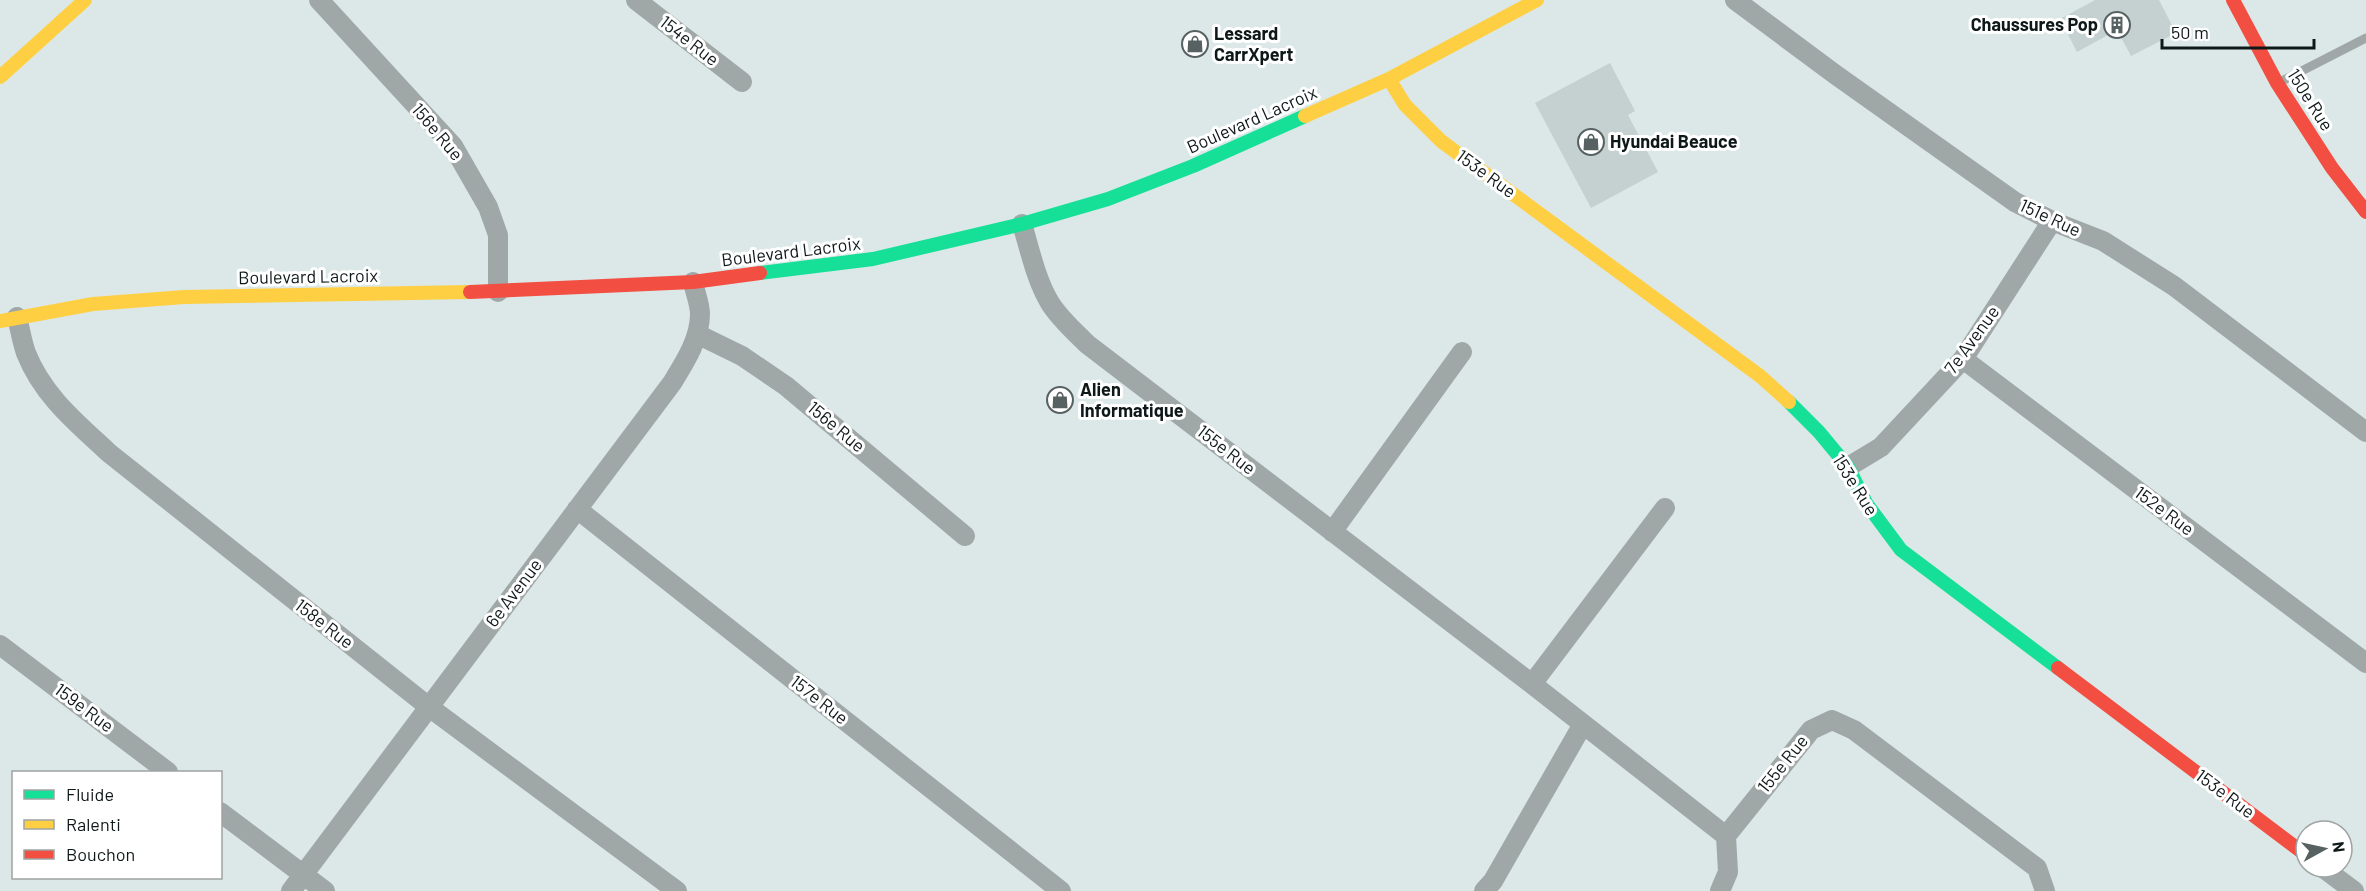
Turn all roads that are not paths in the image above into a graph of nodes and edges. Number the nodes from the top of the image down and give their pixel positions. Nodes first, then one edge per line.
1 (85, 0) edge
2 (319, 0) edge
3 (636, 0) edge
4 (1537, 0) edge
5 (1735, 0) edge
6 (2233, 0) edge
7 (2366, 38) edge
8 (0, 76) edge
9 (1389, 79) junction
10 (742, 82) dead end
11 (2277, 83) junction
12 (2366, 212) edge
13 (2052, 221) junction
14 (1022, 224) junction
15 (693, 282) junction
16 (498, 292) junction
17 (8, 319) edge
18 (697, 333) junction
19 (1462, 352) dead end
20 (1962, 359) junction
21 (2366, 432) edge
22 (1848, 467) junction
23 (1665, 508) dead end
24 (577, 509) junction
25 (1332, 532) junction
26 (966, 536) dead end
27 (0, 645) edge
28 (2366, 663) edge
29 (1532, 684) junction
30 (429, 707) junction
31 (1583, 724) junction
32 (167, 771) edge
33 (222, 814) edge
34 (1726, 836) junction
35 (2294, 846) edge
36 (303, 875) junction
37 (2338, 879) edge
38 (291, 891) edge
39 (325, 891) edge
40 (677, 891) edge
41 (1061, 891) edge
42 (1484, 891) edge
43 (1720, 891) edge
44 (2045, 891) edge
45 (2354, 891) edge

1 - 8 main road
2 - 16 street, 156e Rue
3 - 10 street, 154e Rue
4 - 9 main road, Boulevard Lacroix
5 - 13 street, 151e Rue
6 - 11 main road, 150e Rue
7 - 11 lane
9 - 14 main road, Boulevard Lacroix
9 - 22 main road, 153e Rue
11 - 12 main road, 150e Rue
13 - 20 street, 7e Avenue
13 - 21 street, 151e Rue
14 - 15 main road, Boulevard Lacroix
14 - 25 street, 155e Rue
15 - 16 main road, Boulevard Lacroix
15 - 18 street, 6e Avenue
16 - 17 main road, Boulevard Lacroix
17 - 30 street, 158e Rue
18 - 24 street, 6e Avenue
18 - 26 street, 156e Rue
19 - 25 street
20 - 22 street, 7e Avenue
20 - 28 street, 152e Rue
22 - 35 main road, 153e Rue
23 - 29 street
24 - 30 street, 6e Avenue
24 - 41 street, 157e Rue
25 - 29 street, 155e Rue
27 - 32 street, 159e Rue
29 - 31 street, 155e Rue
30 - 36 street, 6e Avenue
30 - 40 street, 158e Rue
31 - 34 street, 155e Rue
31 - 42 street
33 - 36 street
34 - 43 street
34 - 44 street, 155e Rue
36 - 38 street, 6e Avenue
36 - 39 street
37 - 45 street

